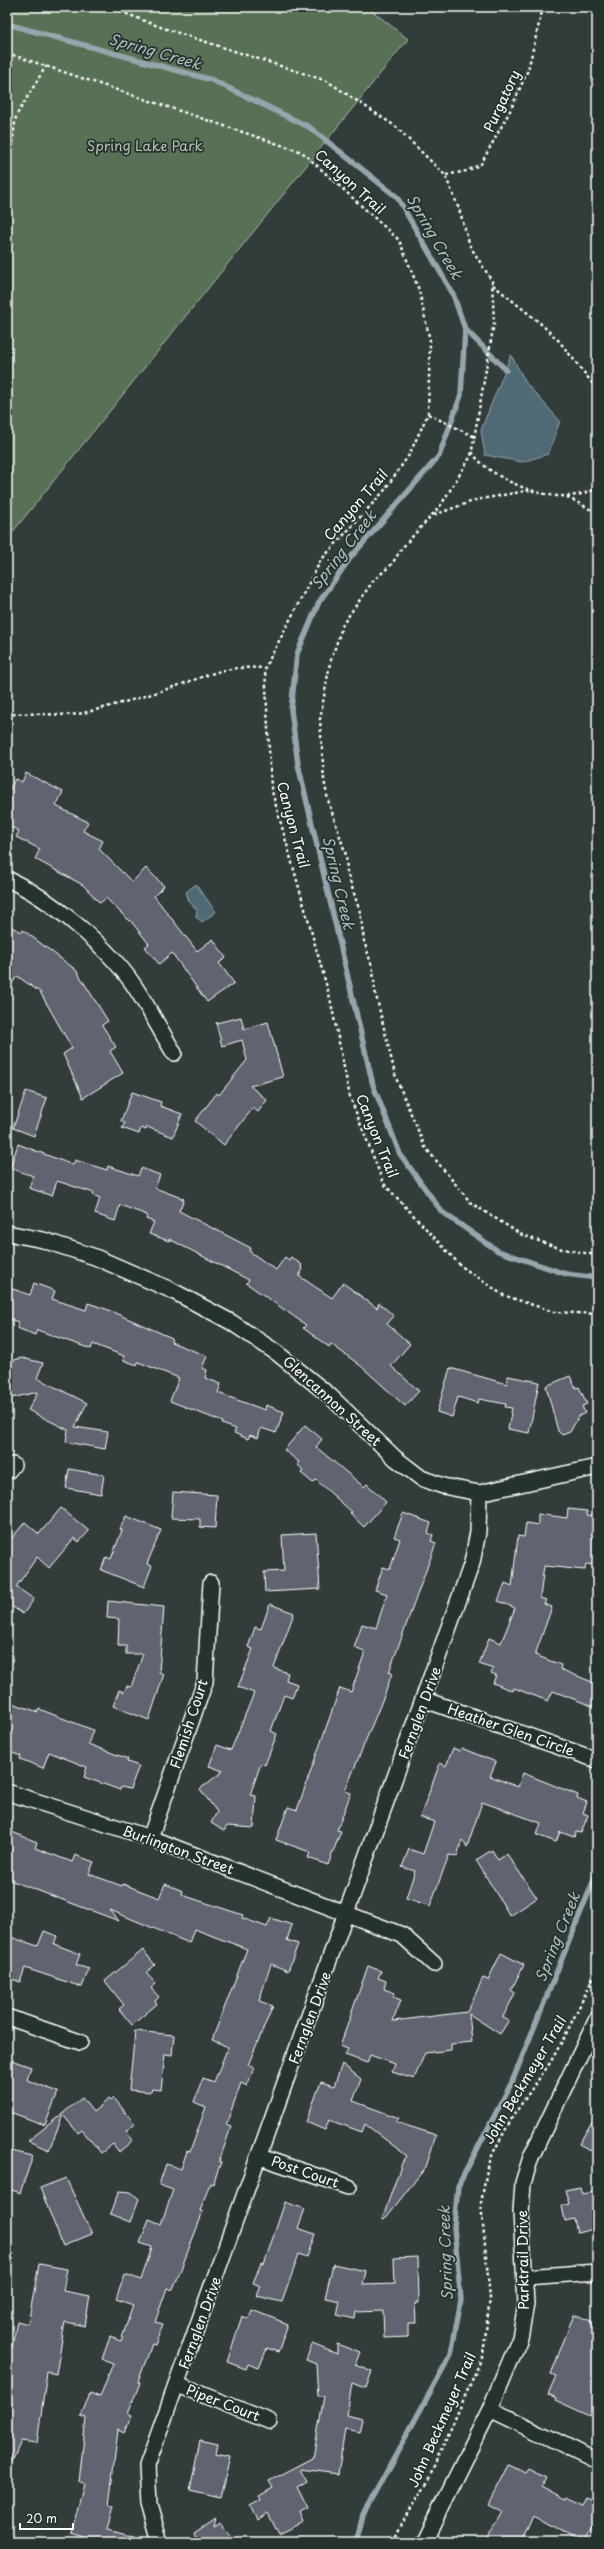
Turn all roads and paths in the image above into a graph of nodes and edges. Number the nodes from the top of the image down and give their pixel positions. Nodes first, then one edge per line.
1 (109, 7) edge
2 (543, 7) edge
3 (7, 53) edge
4 (46, 66) junction
5 (446, 175) junction
6 (7, 179) edge
7 (492, 285) junction
8 (597, 389) edge
9 (428, 414) junction
10 (475, 437) junction
11 (472, 452) junction
12 (597, 489) edge
13 (532, 490) junction
14 (566, 496) junction
15 (597, 513) edge
16 (433, 515) junction
17 (264, 668) junction
18 (7, 716) edge
19 (7, 879) edge
20 (174, 1053) dead end
21 (7, 1233) edge
22 (597, 1255) edge
23 (597, 1314) edge
24 (597, 1467) edge
25 (479, 1492) junction
26 (211, 1583) dead end
27 (425, 1700) junction
28 (597, 1760) edge
29 (7, 1792) edge
30 (150, 1838) junction
31 (348, 1914) junction
32 (434, 1964) dead end
33 (597, 1970) edge
34 (7, 2017) edge
35 (597, 2019) edge
36 (80, 2042) dead end
37 (260, 2157) junction
38 (349, 2187) dead end
39 (597, 2272) edge
40 (526, 2277) junction
41 (178, 2385) junction
42 (490, 2409) junction
43 (269, 2420) dead end
44 (597, 2461) edge
45 (160, 2542) edge
46 (393, 2542) edge
47 (424, 2542) edge

1 - 5 path
2 - 5 path, Purgatory
3 - 4 path, Canyon Trail
4 - 6 path
4 - 9 path, Canyon Trail
5 - 7 path
7 - 8 path
7 - 10 path
9 - 10 path
9 - 17 path, Canyon Trail
10 - 11 path
11 - 13 path
11 - 16 path
12 - 14 path
13 - 14 path
13 - 16 path
14 - 15 path
16 - 22 path
17 - 18 path
17 - 23 path, Canyon Trail
19 - 20 street
21 - 25 street, Glencannon Street
24 - 25 street, Glencannon Street
25 - 27 street, Fernglen Drive
26 - 30 street, Flemish Court
27 - 28 street, Heather Glen Circle
27 - 31 street, Fernglen Drive
29 - 30 street, Burlington Street
30 - 31 street, Burlington Street
31 - 32 street, Burlington Street
31 - 37 street, Fernglen Drive
33 - 46 path, John Beckmeyer Trail
34 - 36 street
35 - 40 street, Parktrail Drive
37 - 38 street, Post Court
37 - 41 street, Fernglen Drive
39 - 40 street
40 - 42 street, Parktrail Drive
41 - 43 street, Piper Court
41 - 45 street, Fernglen Drive
42 - 44 street
42 - 47 street, Parktrail Drive

